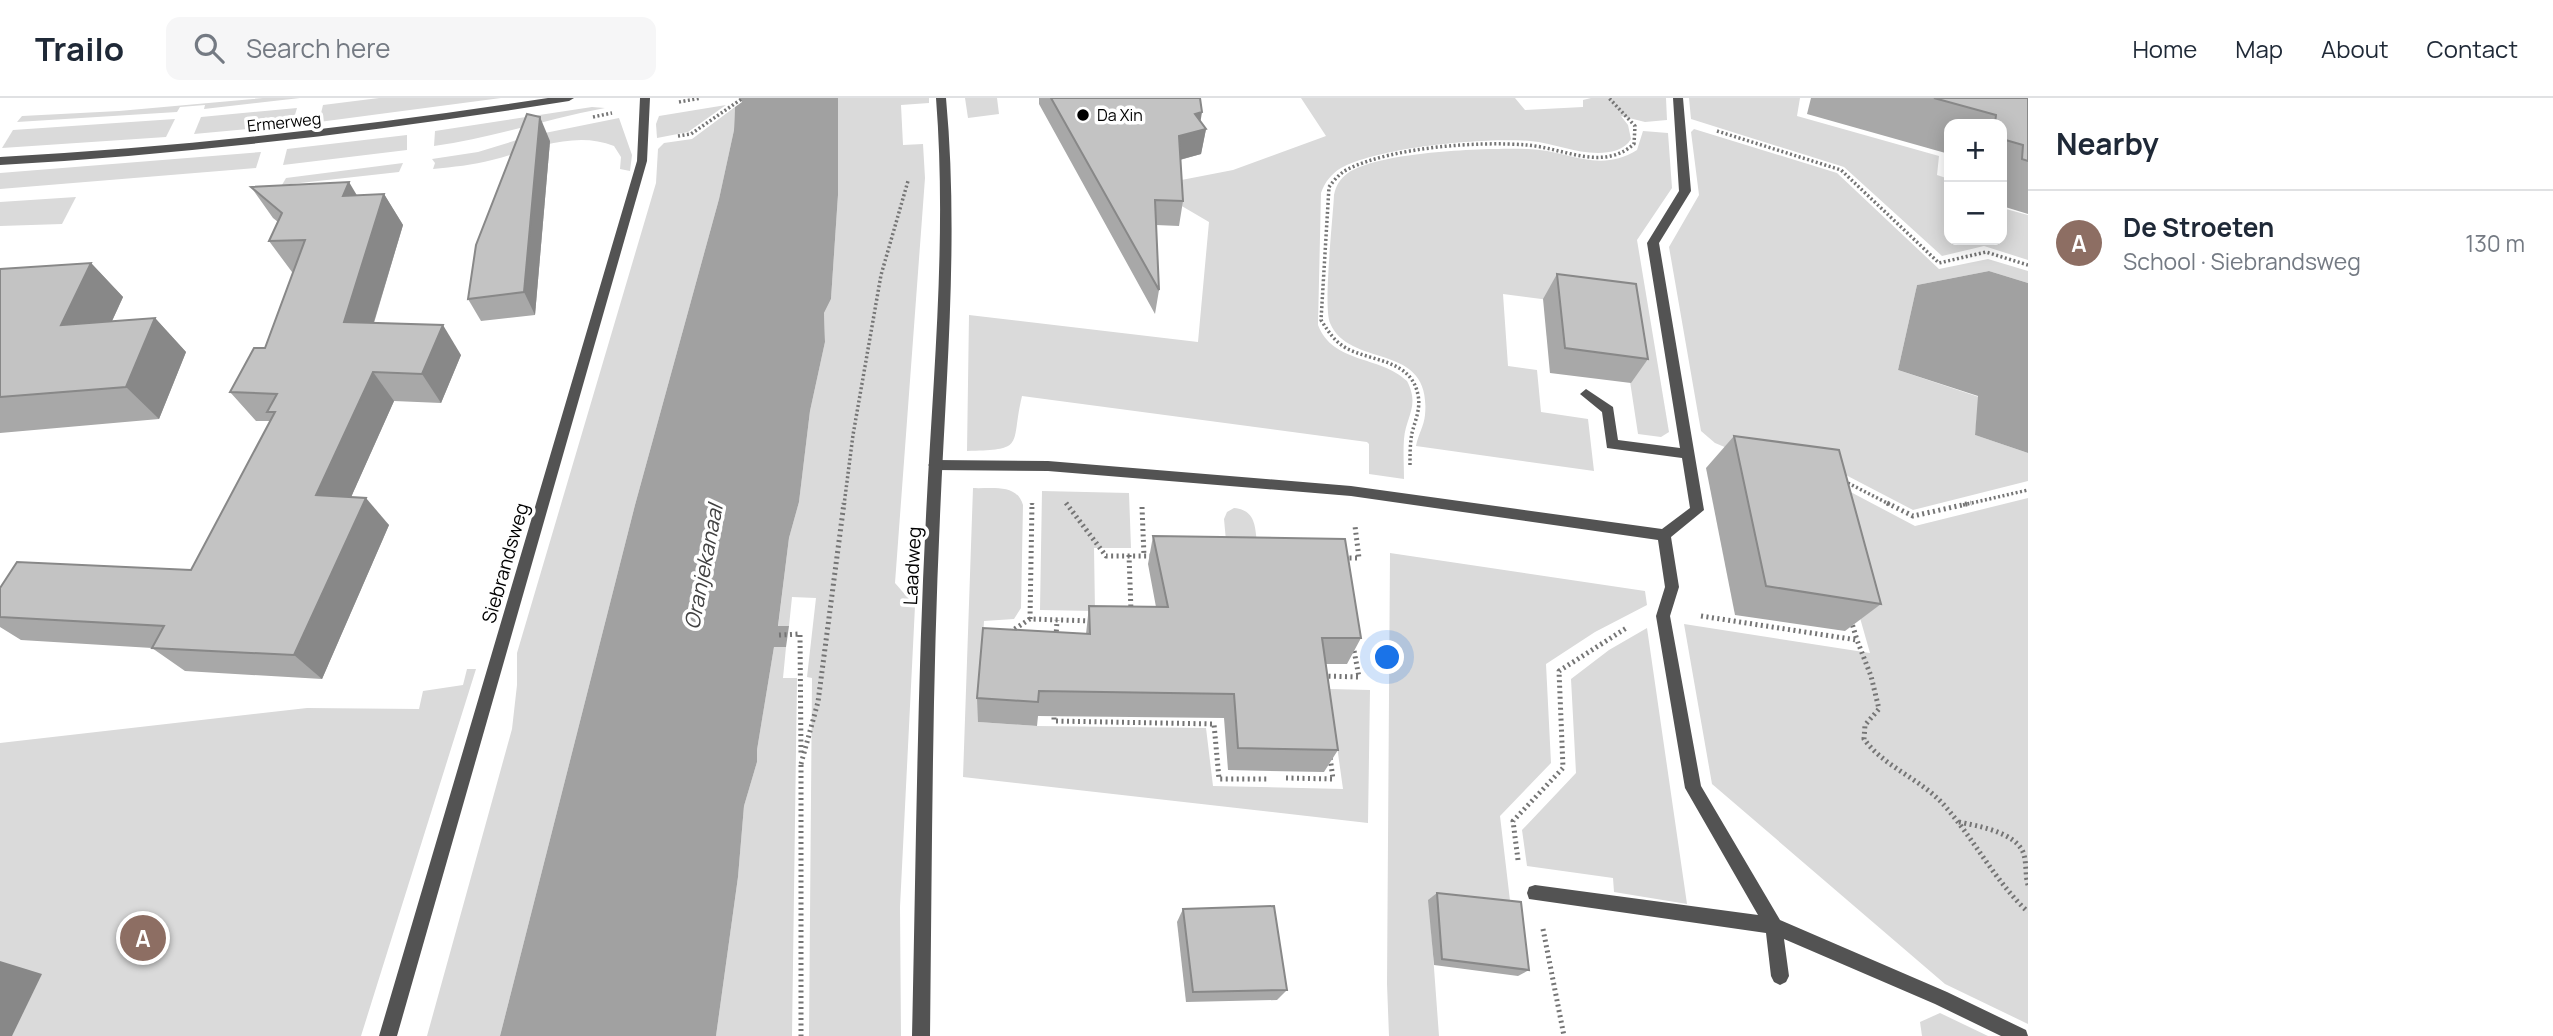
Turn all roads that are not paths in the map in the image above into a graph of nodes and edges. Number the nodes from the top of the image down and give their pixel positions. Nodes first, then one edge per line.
1 (569, 98) edge
2 (645, 98) edge
3 (941, 98) edge
4 (1678, 98) edge
5 (0, 161) edge
6 (1586, 394) dead end
7 (1689, 454) junction
8 (935, 465) junction
9 (1664, 535) junction
10 (1535, 893) dead end
11 (1774, 926) junction
12 (1780, 976) dead end
13 (388, 1036) edge
14 (921, 1036) edge
15 (2020, 1036) edge

1 - 5 street, Ermerweg
2 - 13 street, Siebrandsweg
3 - 8 street, Laadweg
4 - 7 street
6 - 7 street
7 - 9 street
8 - 9 street
8 - 14 street, Laadweg
9 - 11 street
10 - 11 street
11 - 12 street
11 - 15 street

